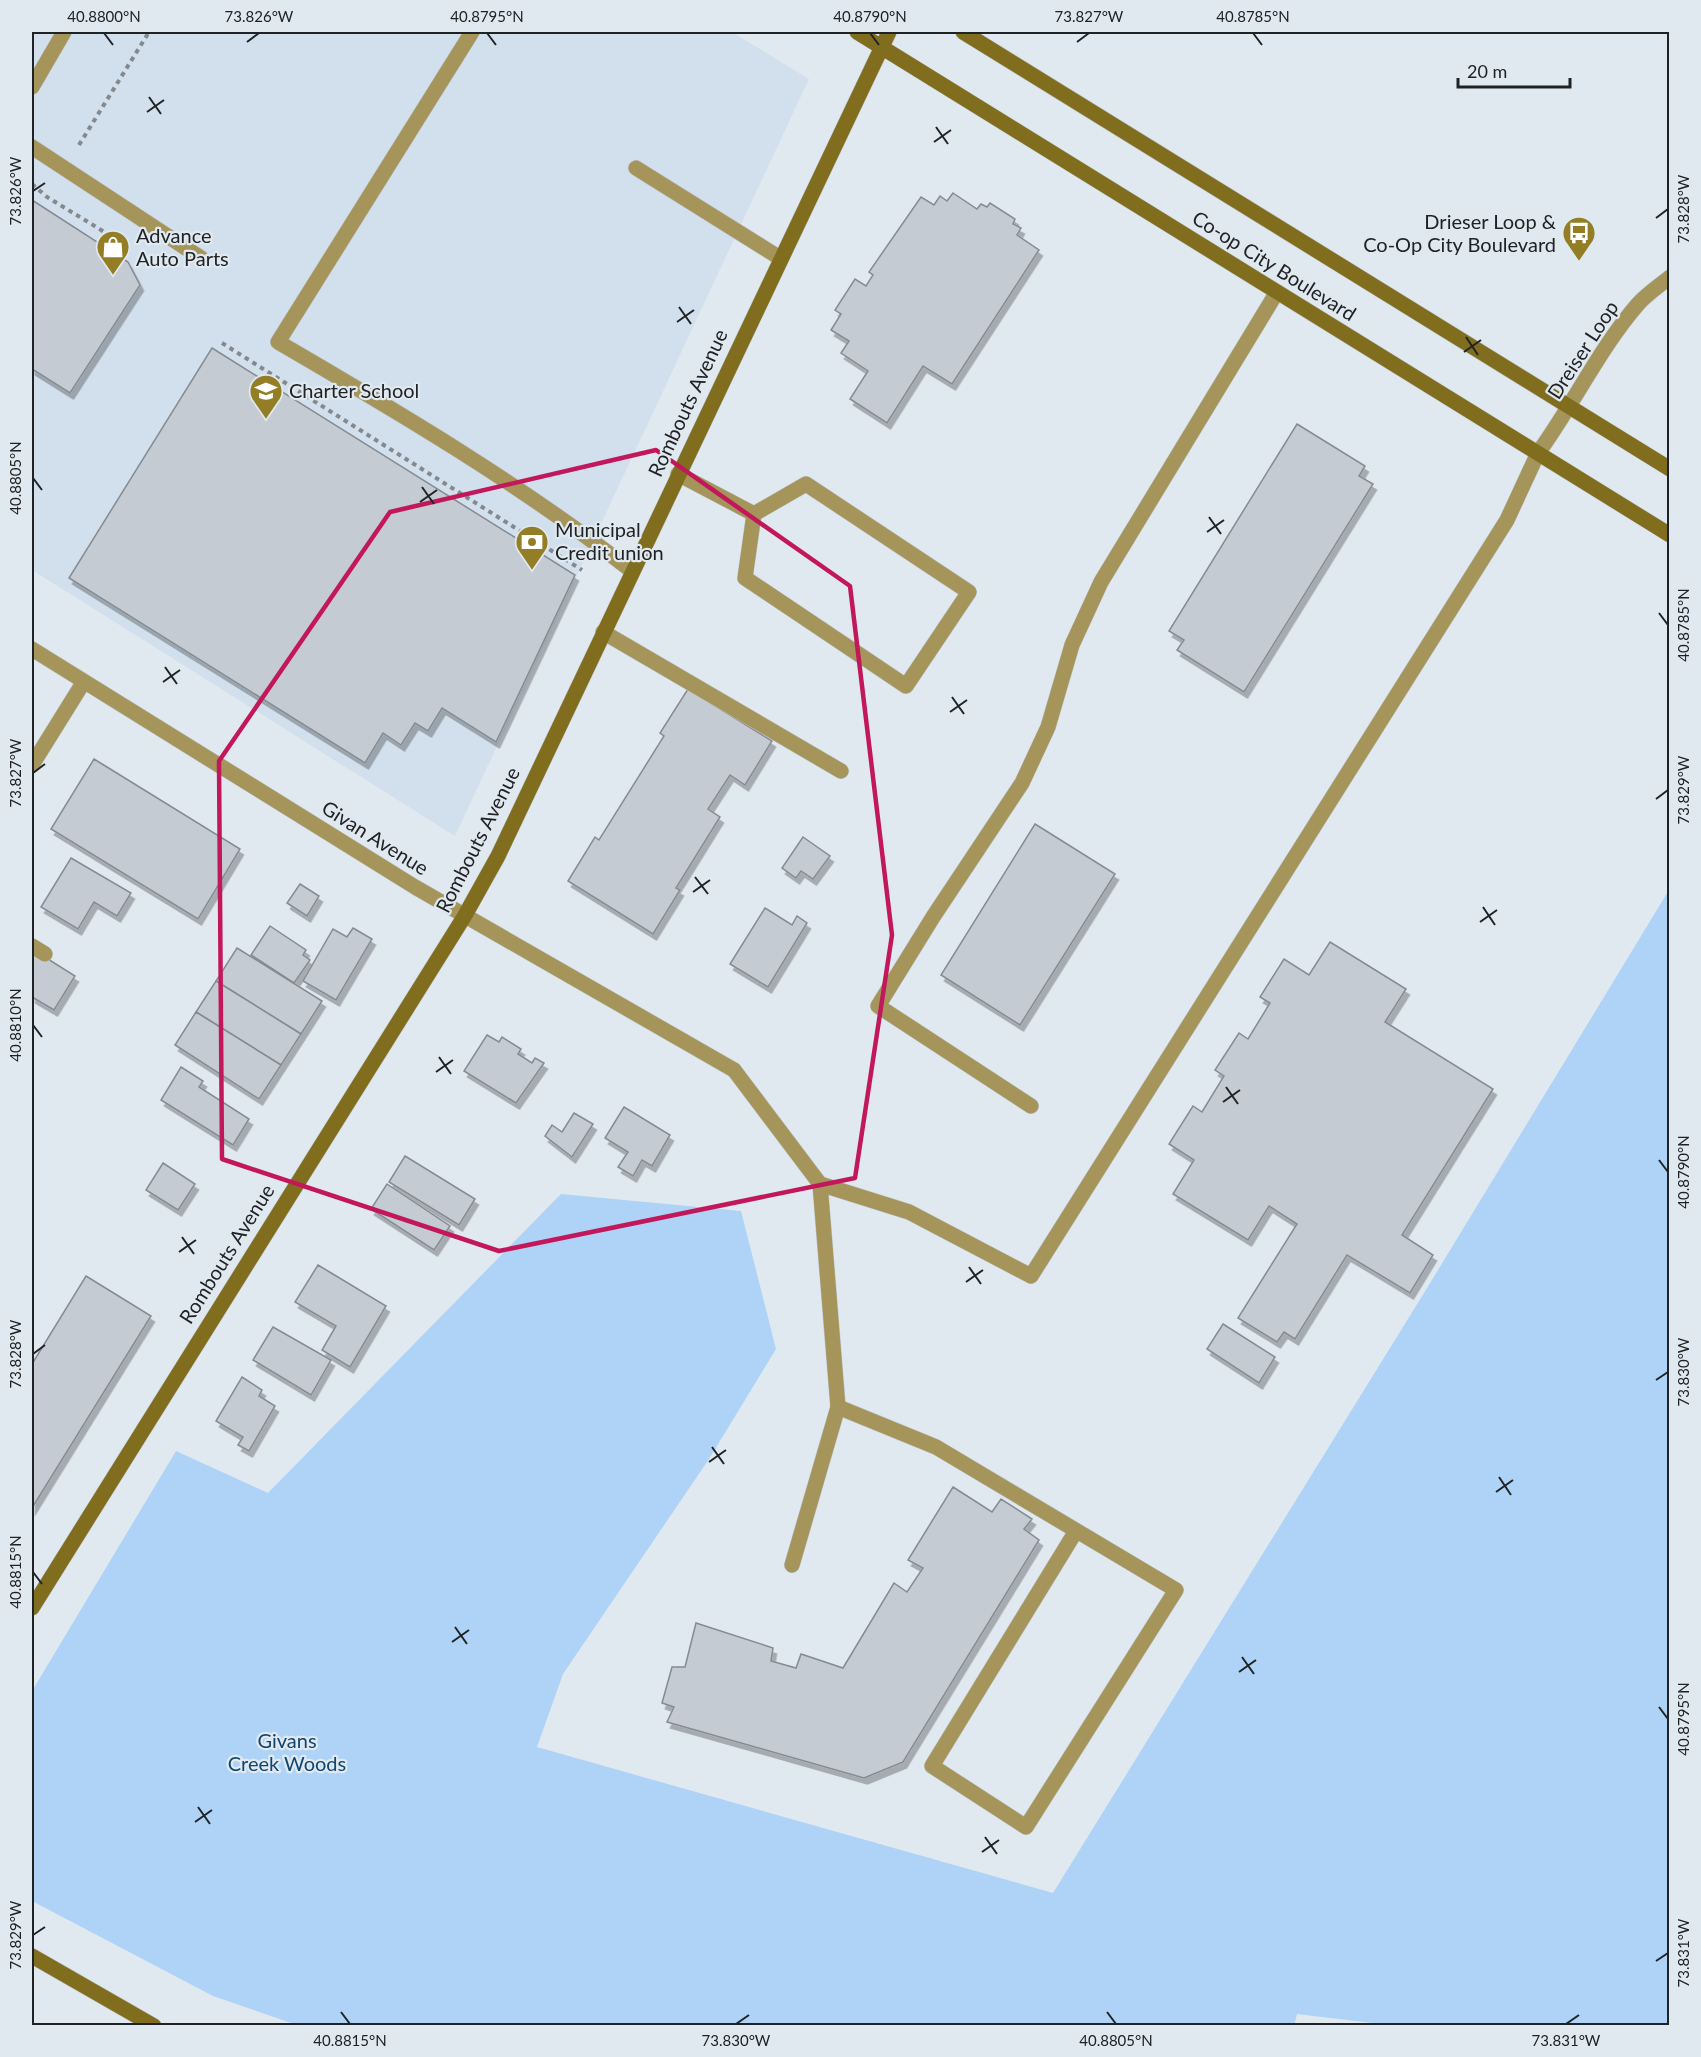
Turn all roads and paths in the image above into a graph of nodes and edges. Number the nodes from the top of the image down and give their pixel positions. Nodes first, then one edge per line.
1 (64, 32) edge
2 (149, 32) edge
3 (472, 32) edge
4 (857, 32) edge
5 (889, 32) edge
6 (963, 32) edge
7 (882, 47) junction
8 (32, 87) edge
9 (32, 147) edge
10 (64, 168) junction
11 (636, 168) dead end
12 (32, 184) edge
13 (47, 197) junction
14 (132, 248) dead end
15 (201, 258) dead end
16 (780, 258) junction
17 (1670, 277) edge
18 (1277, 292) junction
19 (222, 343) dead end
20 (1570, 407) junction
21 (1538, 453) junction
22 (1670, 469) edge
23 (678, 474) junction
24 (754, 514) junction
25 (1670, 535) edge
26 (632, 571) junction
27 (587, 574) dead end
28 (603, 632) junction
29 (32, 649) edge
30 (83, 683) junction
31 (32, 765) edge
32 (841, 771) dead end
33 (464, 917) junction
34 (1031, 1106) dead end
35 (820, 1184) junction
36 (838, 1407) junction
37 (1076, 1531) junction
38 (792, 1565) dead end
39 (32, 1608) edge
40 (32, 1956) edge
41 (154, 2025) edge

1 - 8 street
2 - 10 path
3 - 26 street
4 - 7 main road, Co-op City Boulevard
5 - 7 main road, Rombouts Avenue
6 - 20 main road, Co-op City Boulevard
7 - 16 main road, Rombouts Avenue
7 - 18 main road, Co-op City Boulevard
9 - 10 street
10 - 13 path
10 - 15 street
11 - 16 street
12 - 13 path
13 - 14 path
16 - 23 main road, Rombouts Avenue
17 - 20 street, Dreiser Loop
18 - 21 main road, Co-op City Boulevard
18 - 34 street
19 - 27 path
20 - 21 street, Dreiser Loop
20 - 22 main road, Co-op City Boulevard
21 - 25 main road, Co-op City Boulevard
21 - 35 street, Dreiser Loop
23 - 24 street
23 - 26 main road, Rombouts Avenue
24 - 24 street
26 - 28 main road, Rombouts Avenue
28 - 32 street
28 - 33 main road, Rombouts Avenue
29 - 30 street, Givan Avenue
30 - 31 street
30 - 33 street, Givan Avenue
33 - 35 street, Givan Avenue
33 - 39 main road, Rombouts Avenue
35 - 36 street
36 - 37 street
36 - 38 street
37 - 37 street
40 - 41 main road

